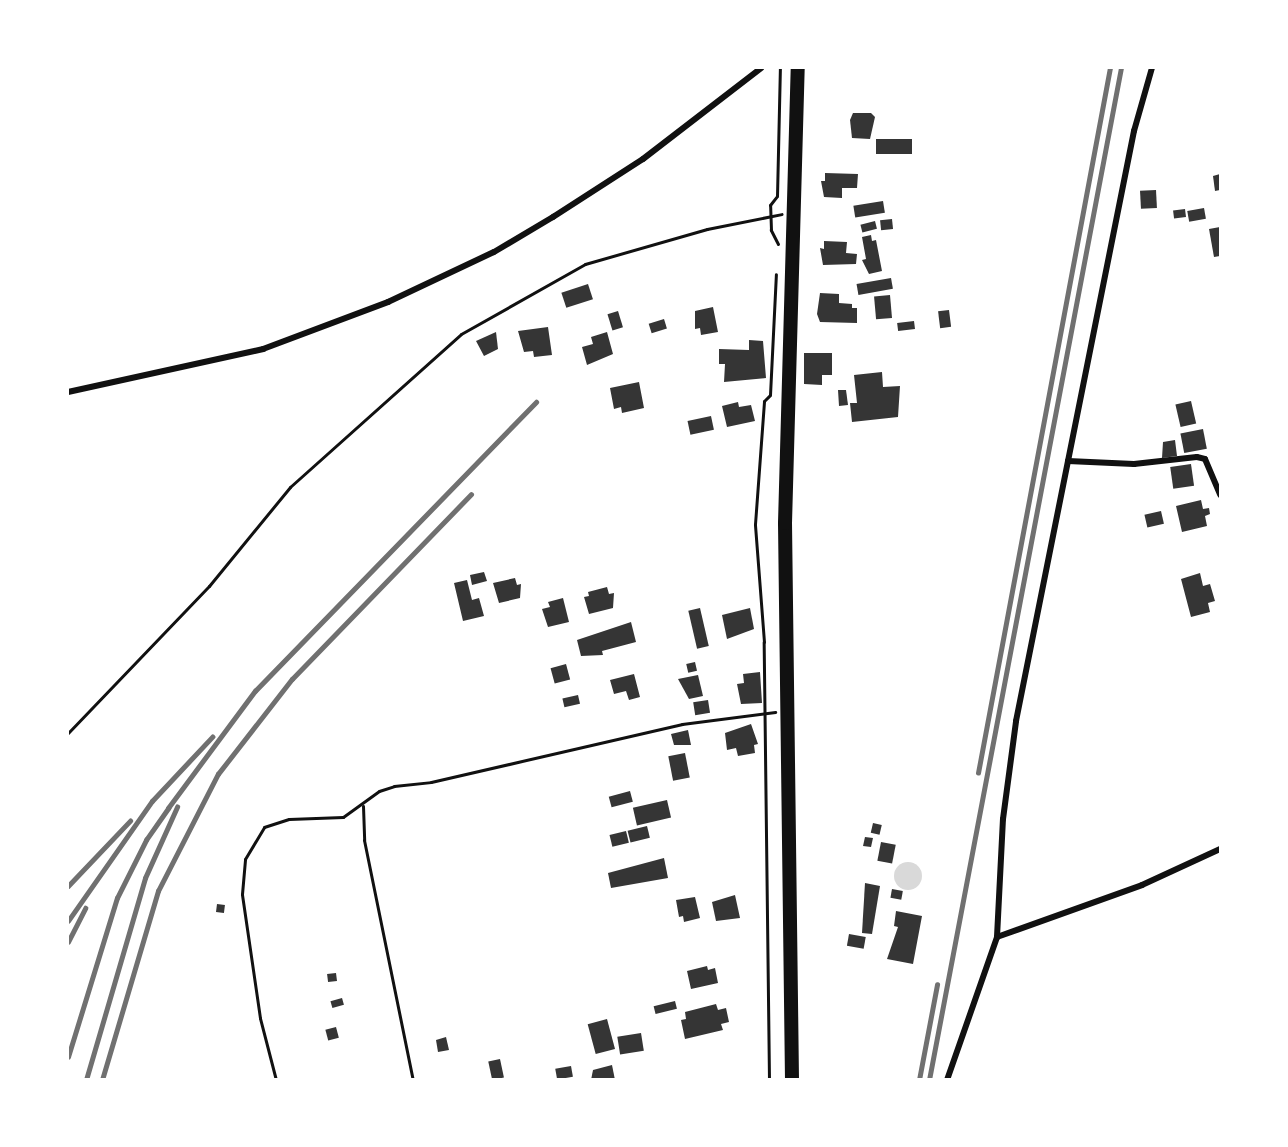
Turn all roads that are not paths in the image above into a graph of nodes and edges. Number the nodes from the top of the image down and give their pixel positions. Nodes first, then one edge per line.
1 (761, 68) edge
2 (798, 68) edge
3 (1152, 68) edge
4 (68, 392) edge
5 (1068, 461) junction
6 (1221, 495) edge
7 (1221, 849) edge
8 (998, 936) junction
9 (792, 1080) edge
10 (947, 1080) edge

1 - 4 street
2 - 9 main road
3 - 5 street
5 - 6 street
5 - 8 street
7 - 8 street
8 - 10 street

